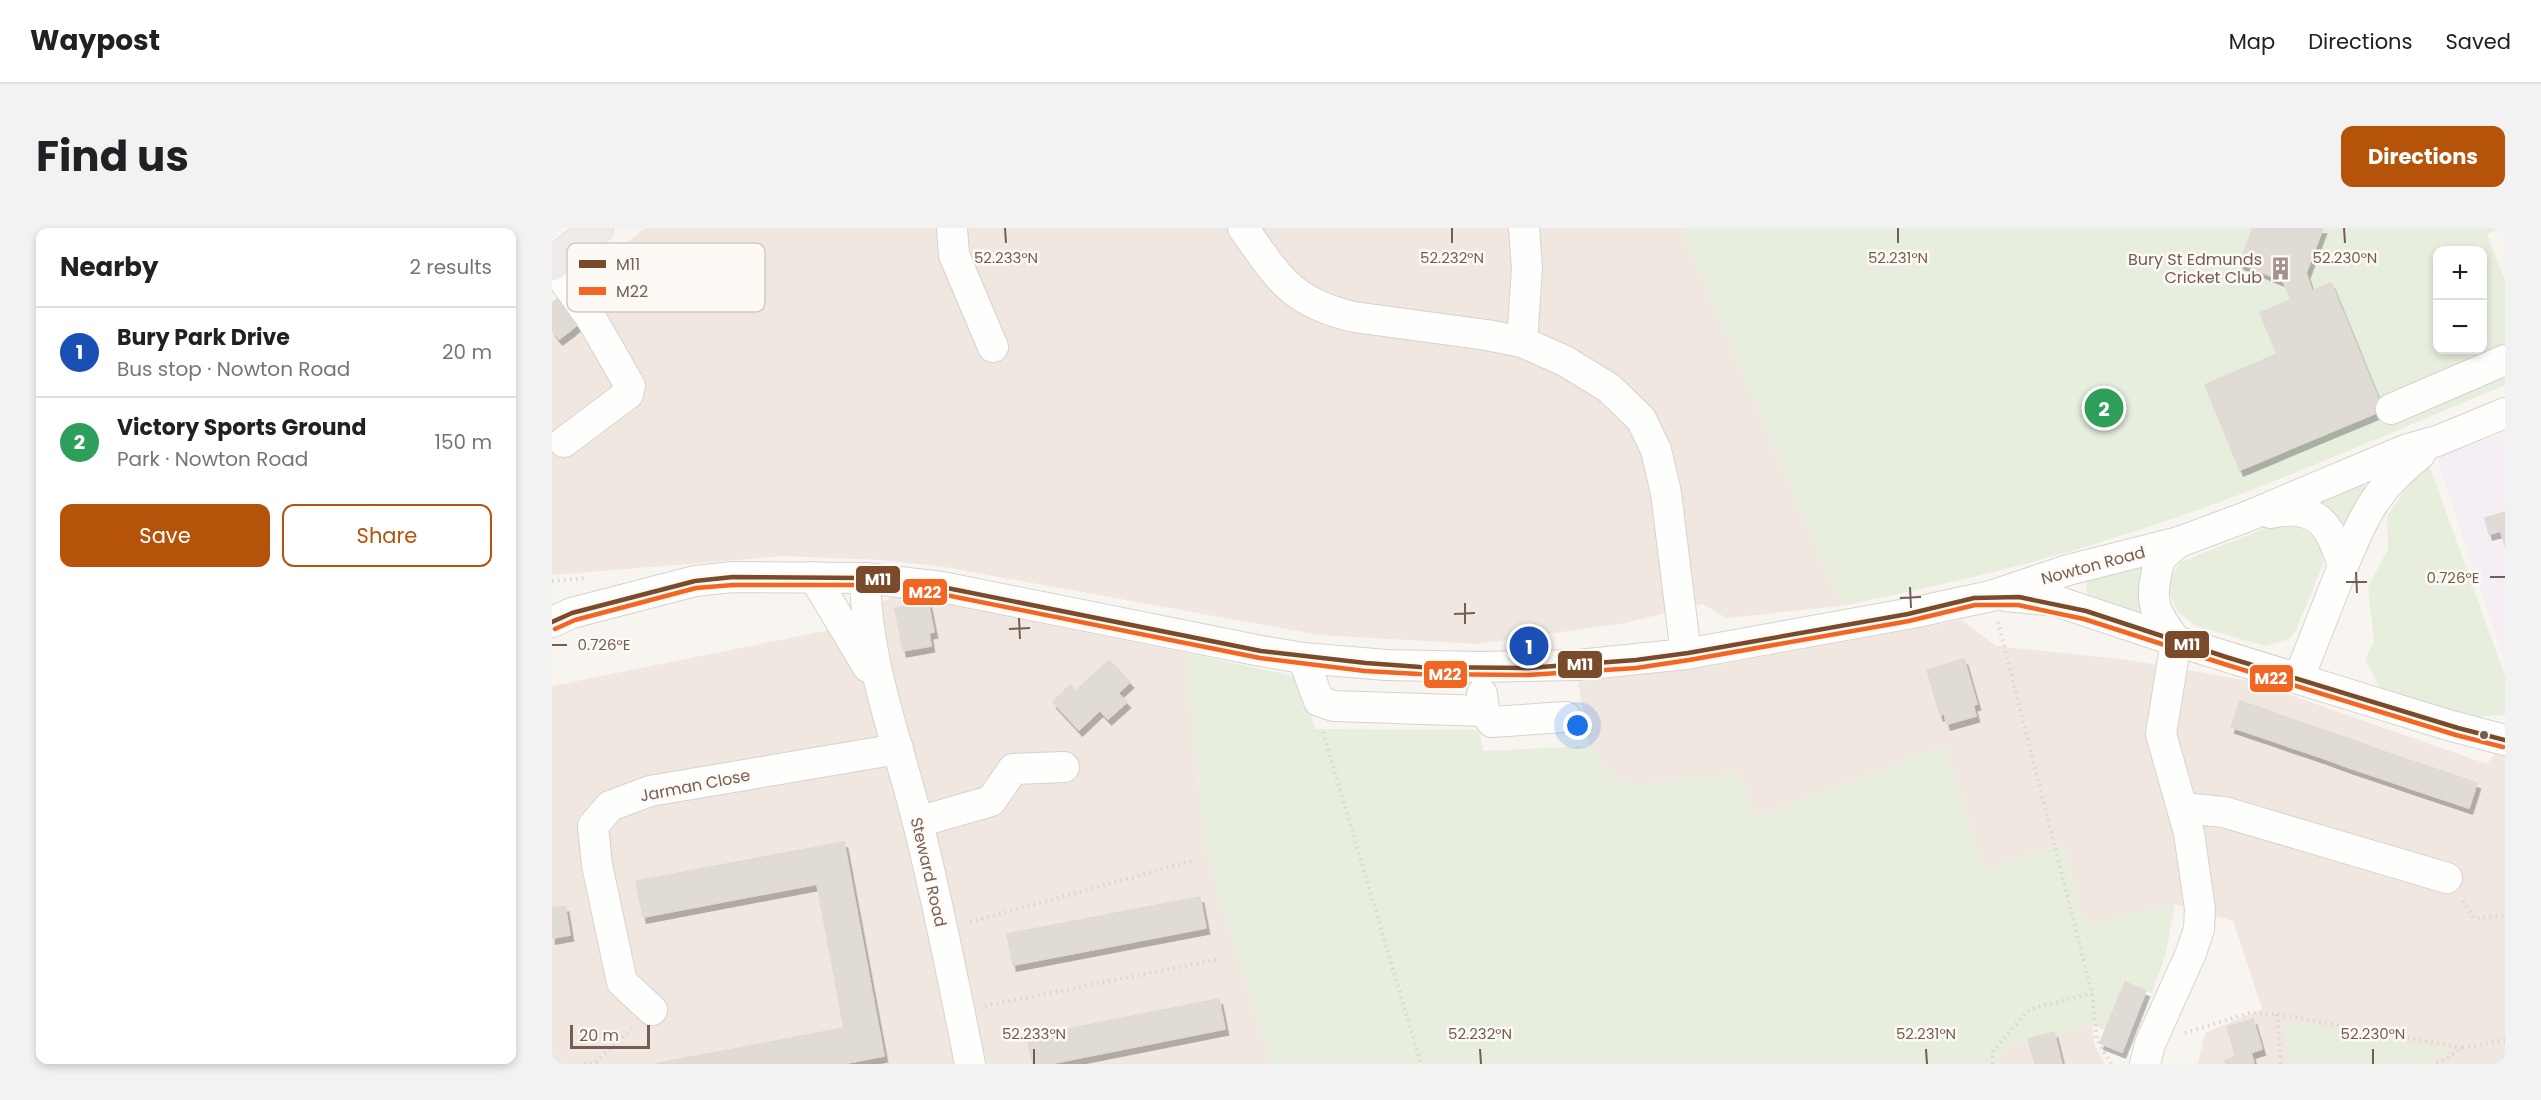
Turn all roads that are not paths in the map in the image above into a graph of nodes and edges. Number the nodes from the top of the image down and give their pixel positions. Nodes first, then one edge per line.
1 (597, 228) edge
2 (952, 228) edge
3 (1243, 228) edge
4 (1524, 228) edge
5 (578, 243) edge
6 (567, 252) edge
7 (552, 264) edge
8 (567, 285) edge
9 (587, 312) edge
10 (1522, 342) junction
11 (993, 347) dead end
12 (2505, 360) edge
13 (2391, 409) dead end
14 (2505, 413) edge
15 (2437, 441) junction
16 (564, 442) dead end
17 (2246, 518) junction
18 (2179, 542) junction
19 (2343, 566) junction
20 (814, 577) junction
21 (865, 578) junction
22 (1991, 596) junction
23 (552, 622) edge
24 (2176, 641) junction
25 (1686, 654) junction
26 (1303, 658) junction
27 (1480, 667) junction
28 (2299, 678) junction
29 (878, 682) junction
30 (1484, 711) junction
31 (1566, 717) dead end
32 (2505, 740) edge
33 (897, 749) junction
34 (1064, 767) dead end
35 (2183, 808) junction
36 (918, 822) junction
37 (2447, 878) road end
38 (652, 1010) road end
39 (2148, 1054) edge
40 (970, 1064) edge

1 - 5 highway
2 - 11 street
3 - 10 street
4 - 10 street
6 - 7 highway
7 - 8 street
9 - 16 street
10 - 25 street
12 - 13 street
14 - 15 street, Nowton Road
15 - 17 street, Nowton Road
15 - 19 street, Nowton Road
17 - 18 street, Nowton Road
17 - 19 street, Nowton Road
18 - 22 street, Nowton Road
18 - 24 street, Nowton Road
19 - 28 street, Nowton Road
20 - 21 street, Nowton Road
20 - 23 street, Nowton Road
20 - 29 street, Steward Road
21 - 26 street, Nowton Road
21 - 29 street, Steward Road
22 - 24 street
22 - 25 street, Nowton Road
24 - 28 street
24 - 35 street
25 - 27 street, Nowton Road
26 - 27 street, Nowton Road
26 - 30 street
27 - 30 street
28 - 32 street
29 - 33 street, Steward Road
30 - 31 street
33 - 36 street, Steward Road
33 - 38 street, Jarman Close
34 - 36 street
35 - 37 street
35 - 39 street
36 - 40 street, Steward Road

